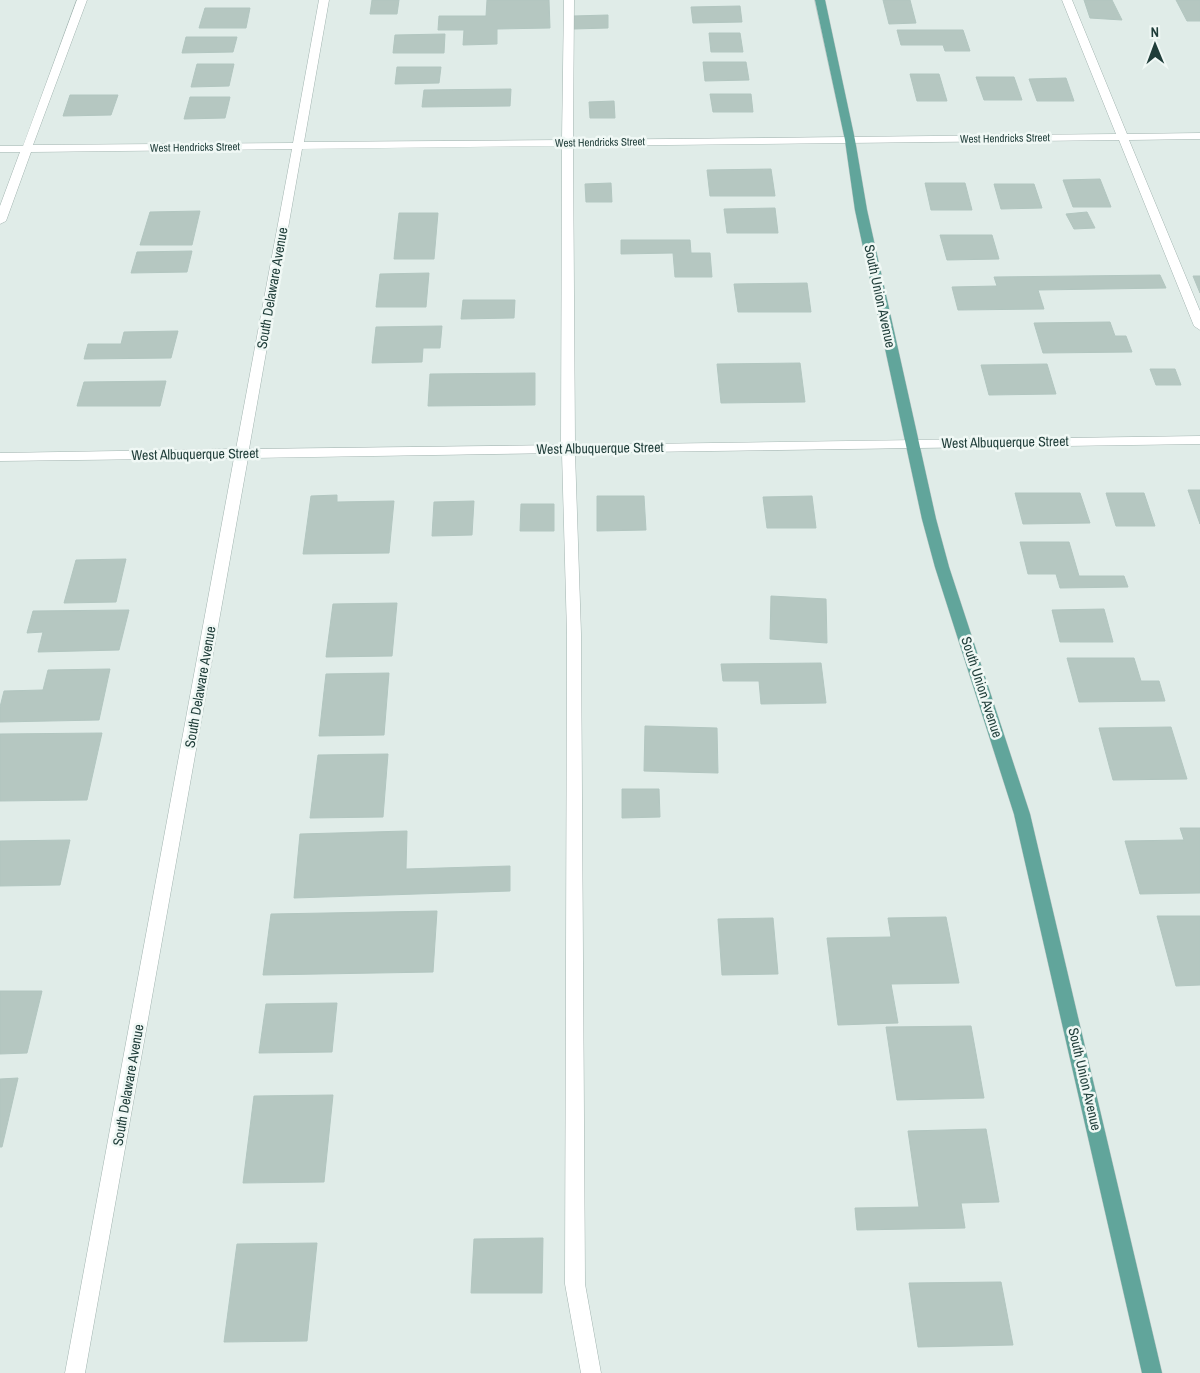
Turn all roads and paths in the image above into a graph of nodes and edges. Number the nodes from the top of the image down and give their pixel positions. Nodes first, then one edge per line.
1 (82, 0) edge
2 (324, 0) edge
3 (569, 0) edge
4 (820, 0) edge
5 (1068, 0) edge
6 (1200, 136) edge
7 (1124, 137) junction
8 (850, 140) junction
9 (568, 143) junction
10 (297, 146) junction
11 (0, 149) edge
12 (25, 149) junction
13 (0, 221) edge
14 (1200, 326) edge
15 (1200, 440) edge
16 (912, 443) junction
17 (568, 448) junction
18 (243, 453) junction
19 (0, 457) edge
20 (75, 1373) edge
21 (591, 1373) edge
22 (1152, 1373) edge

1 - 12 street
2 - 10 street, South Delaware Avenue
3 - 9 street
4 - 8 main road, South Union Avenue
5 - 7 street
6 - 7 street, West Hendricks Street
7 - 8 street, West Hendricks Street
7 - 14 street
8 - 9 street, West Hendricks Street
8 - 16 main road, South Union Avenue
9 - 10 street, West Hendricks Street
9 - 17 street
10 - 12 street, West Hendricks Street
10 - 18 street, South Delaware Avenue
11 - 12 street, West Hendricks Street
12 - 13 street
15 - 16 street, West Albuquerque Street
16 - 17 street, West Albuquerque Street
16 - 22 main road, South Union Avenue
17 - 18 street, West Albuquerque Street
17 - 21 street
18 - 19 street, West Albuquerque Street
18 - 20 street, South Delaware Avenue

